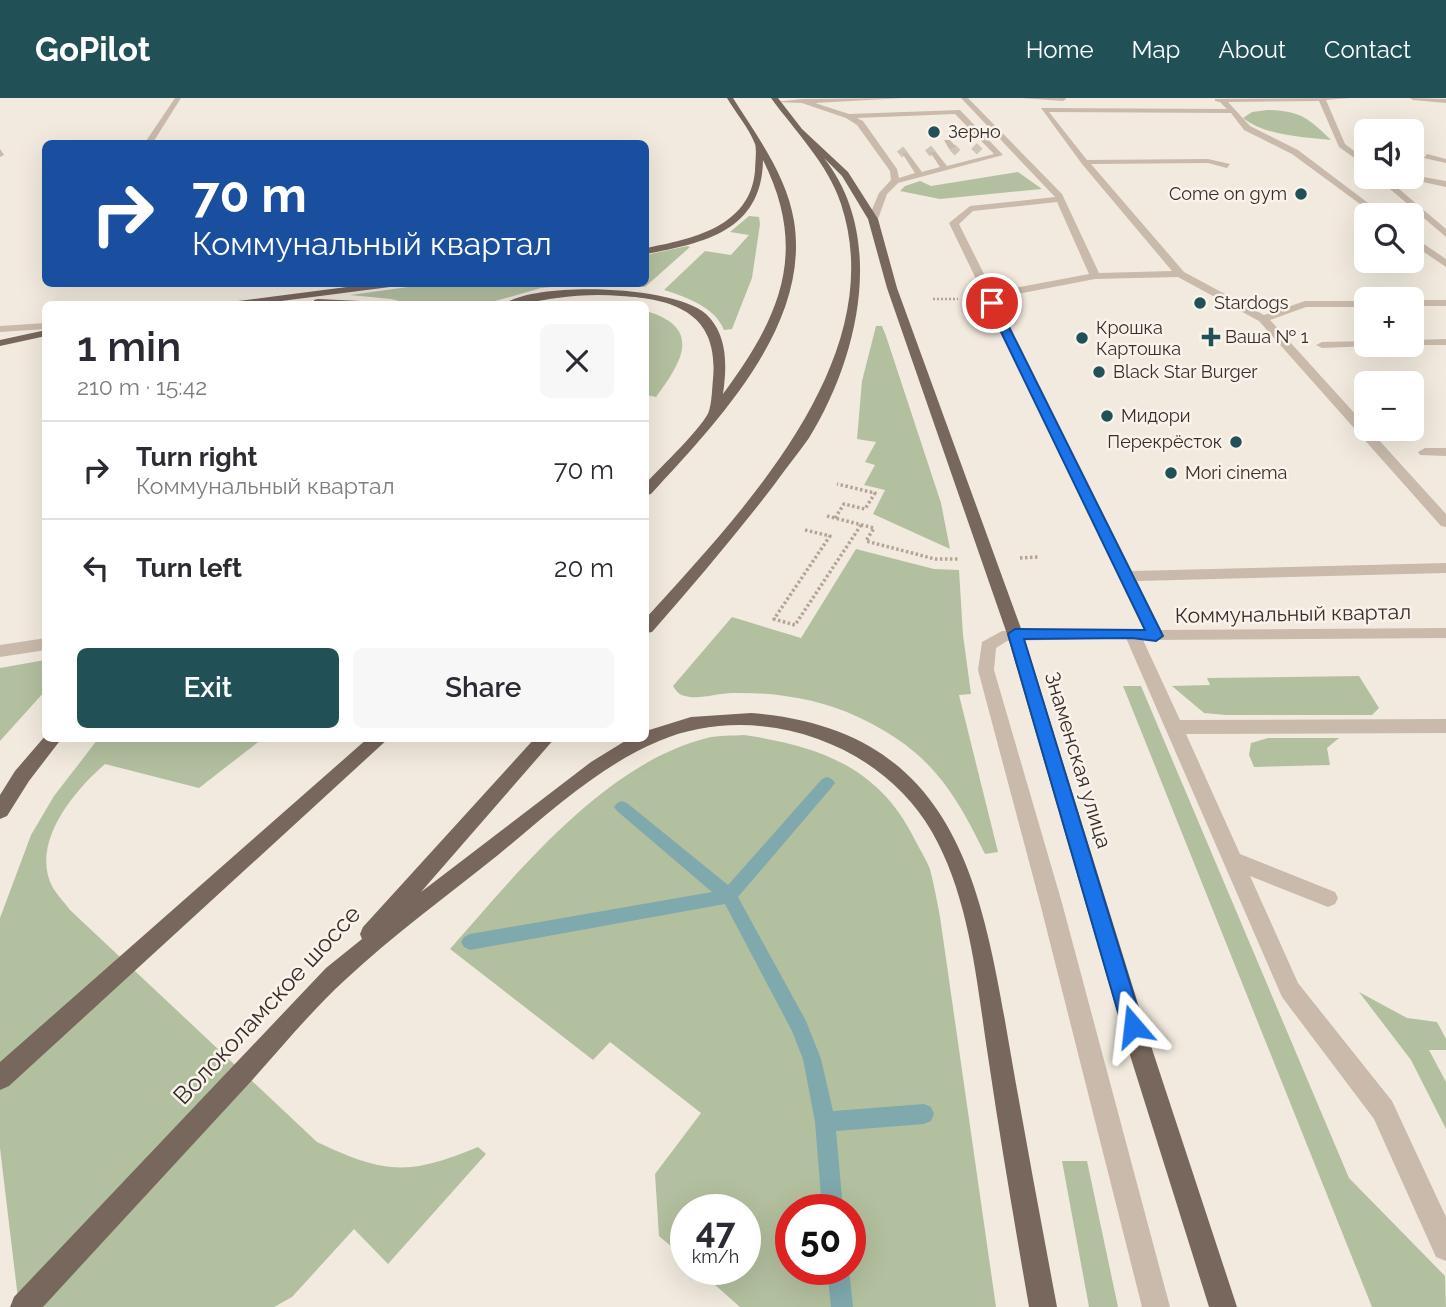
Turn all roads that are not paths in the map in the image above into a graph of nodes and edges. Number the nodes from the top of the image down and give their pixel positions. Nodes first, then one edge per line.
1 (178, 98) edge
2 (730, 98) edge
3 (901, 98) edge
4 (964, 98) edge
5 (1024, 98) edge
6 (1041, 98) edge
7 (1346, 98) edge
8 (1413, 98) edge
9 (1075, 99) edge
10 (1299, 99) edge
11 (776, 100) edge
12 (1204, 100) edge
13 (1222, 100) junction
14 (1283, 100) junction
15 (1322, 100) edge
16 (802, 101) junction
17 (1446, 102) edge
18 (1306, 110) dead end
19 (1234, 111) junction
20 (1318, 115) dead end
21 (849, 116) junction
22 (1329, 120) junction
23 (802, 131) junction
24 (151, 140) edge
25 (758, 144) junction
26 (952, 147) tunnel mouth
27 (933, 154) tunnel mouth
28 (905, 155) tunnel mouth
29 (1354, 155) edge
30 (1427, 156) dead end
31 (1446, 161) edge
32 (1085, 162) junction
33 (967, 163) junction
34 (1227, 166) dead end
35 (945, 168) junction
36 (920, 174) junction
37 (1424, 179) edge
38 (895, 181) junction
39 (1446, 184) edge
40 (1394, 189) edge
41 (1059, 199) junction
42 (1364, 203) edge
43 (873, 219) junction
44 (1446, 234) edge
45 (1424, 248) edge
46 (649, 250) edge
47 (1446, 264) edge
48 (1181, 274) junction
49 (1095, 276) junction
50 (343, 287) edge
51 (989, 296) junction
52 (256, 301) edge
53 (521, 301) edge
54 (1424, 303) edge
55 (1446, 303) edge
56 (1354, 304) edge
57 (1263, 319) junction
58 (42, 326) edge
59 (0, 329) edge
60 (42, 334) edge
61 (0, 342) edge
62 (1446, 342) edge
63 (1424, 343) edge
64 (1354, 344) edge
65 (1322, 345) dead end
66 (715, 414) junction
67 (1425, 452) dead end
68 (1446, 452) edge
69 (649, 488) edge
70 (1446, 523) edge
71 (1446, 568) edge
72 (1125, 576) junction
73 (649, 625) edge
74 (1132, 633) junction
75 (1446, 633) edge
76 (1015, 634) junction
77 (1156, 636) junction
78 (42, 645) edge
79 (0, 651) edge
80 (1446, 726) edge
81 (1175, 727) junction
82 (649, 739) edge
83 (50, 742) edge
84 (375, 742) edge
85 (543, 742) edge
86 (641, 742) edge
87 (0, 811) edge
88 (1233, 860) junction
89 (1328, 898) dead end
90 (334, 975) junction
91 (0, 1078) edge
92 (1446, 1247) edge
93 (24, 1307) edge
94 (1043, 1307) edge
95 (1156, 1307) edge
96 (1223, 1307) edge

1 - 24 street
2 - 25 main road
3 - 16 street
4 - 41 street
5 - 6 street
6 - 9 street
7 - 15 street
8 - 17 street
10 - 14 street
10 - 15 street
11 - 16 street
11 - 23 main road
12 - 13 street
13 - 14 street
13 - 19 street
14 - 18 street
15 - 22 street
16 - 21 street
19 - 32 street
19 - 42 street
20 - 22 street
21 - 33 street
21 - 38 street
22 - 29 street
23 - 43 main road, Знаменская улица
23 - 73 main road
25 - 46 main road
25 - 66 main road
26 - 33 street
27 - 35 street
28 - 36 street
30 - 31 street
32 - 34 street
32 - 48 street
33 - 35 street
35 - 36 street
36 - 38 street
37 - 39 street
38 - 43 street
40 - 44 street
41 - 49 street
41 - 51 street
43 - 76 main road, Знаменская улица
45 - 47 street
48 - 49 street
48 - 57 street
49 - 51 street
50 - 52 main road
51 - 72 street
53 - 66 main road
54 - 55 street
56 - 57 street
57 - 70 street
58 - 59 street
60 - 61 main road
62 - 63 street
64 - 65 street
66 - 69 main road
67 - 68 street
71 - 72 street
72 - 77 street
74 - 76 street, Коммунальный квартал
74 - 77 street, Коммунальный квартал
74 - 81 street
75 - 77 street, Коммунальный квартал
76 - 95 street
76 - 96 main road, Знаменская улица
78 - 79 street
80 - 81 street
81 - 88 street
82 - 94 main road
83 - 87 main road
84 - 91 main road
85 - 90 main road, Волоколамское шоссе
86 - 90 main road
88 - 89 street
88 - 92 street
90 - 93 main road, Волоколамское шоссе

